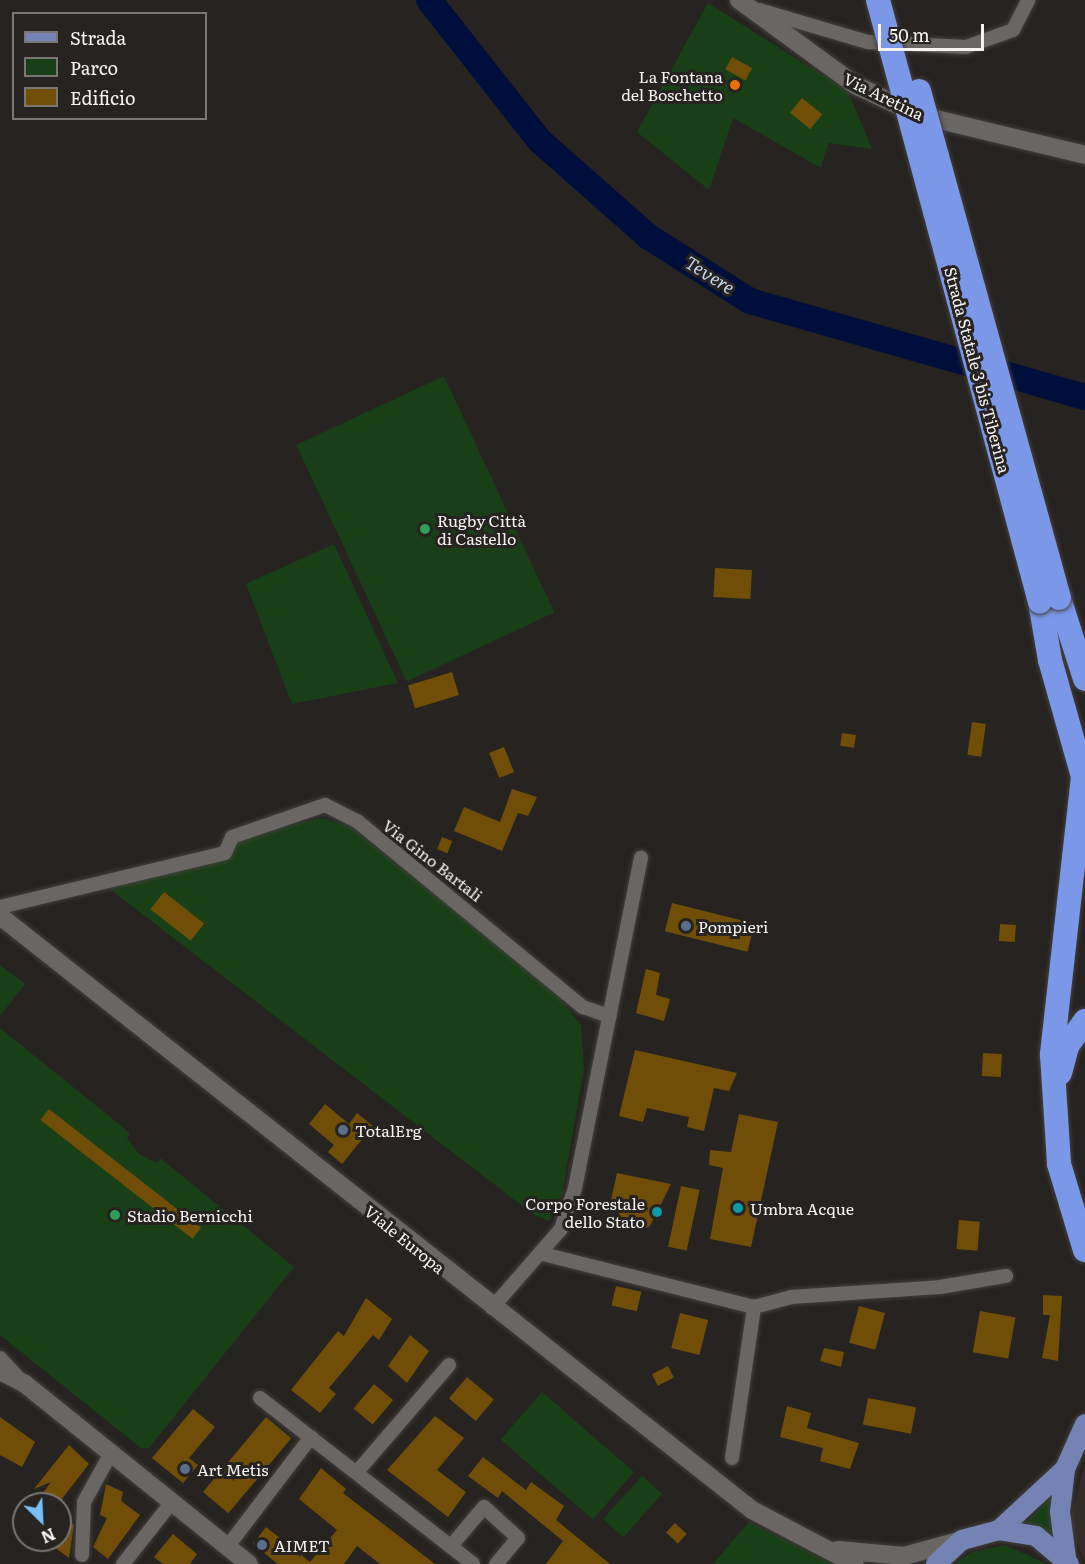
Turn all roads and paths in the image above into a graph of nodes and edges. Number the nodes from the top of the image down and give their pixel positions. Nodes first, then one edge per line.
1 (878, 0) edge
2 (894, 0) edge
3 (1028, 0) edge
4 (742, 3) edge
5 (1085, 154) edge
6 (1049, 600) junction
7 (1085, 679) edge
8 (1085, 738) edge
9 (641, 858) dead end
10 (0, 907) edge
11 (0, 916) edge
12 (609, 1016) junction
13 (1085, 1021) edge
14 (1054, 1107) junction
15 (1066, 1191) junction
16 (1085, 1216) edge
17 (1085, 1250) edge
18 (543, 1254) junction
19 (1006, 1276) dead end
20 (754, 1307) junction
21 (492, 1308) junction
22 (0, 1358) edge
23 (449, 1365) dead end
24 (0, 1371) edge
25 (24, 1384) junction
26 (260, 1398) dead end
27 (1085, 1424) edge
28 (311, 1437) junction
29 (111, 1454) junction
30 (732, 1458) dead end
31 (1065, 1469) junction
32 (357, 1473) junction
33 (172, 1502) junction
34 (999, 1530) junction
35 (962, 1540) junction
36 (228, 1546) junction
37 (451, 1546) junction
38 (820, 1546) junction
39 (82, 1555) dead end
40 (1068, 1561) edge
41 (123, 1564) edge
42 (249, 1564) edge
43 (473, 1564) edge
44 (496, 1564) edge
45 (855, 1564) edge
46 (936, 1564) edge

1 - 6 highway, Strada Statale 3 bis Tiberina, bridge
2 - 6 highway, Strada Statale 3 bis Tiberina, bridge
3 - 4 street
4 - 5 main road, Via Aretina
6 - 7 highway, Strada Statale 3 bis Tiberina
6 - 8 highway, Strada Statale 3 bis Tiberina
6 - 14 highway
9 - 12 street
10 - 12 street, Via Gino Bartali
11 - 21 main road, Viale Europa
12 - 18 street
13 - 14 highway
14 - 15 highway
15 - 16 highway
15 - 17 highway
18 - 20 street
18 - 21 street
19 - 20 street
20 - 30 street
21 - 38 main road, Viale Europa
22 - 25 street
23 - 32 street
24 - 25 main road
25 - 29 main road
26 - 28 street
27 - 31 main road
28 - 32 street
28 - 36 street
29 - 33 main road
29 - 39 street
31 - 34 main road
31 - 40 main road
32 - 37 street
33 - 36 main road
33 - 41 street
34 - 35 main road
34 - 40 main road
35 - 38 main road, Viale Europa
35 - 46 main road
36 - 42 main road
37 - 43 street
37 - 44 street
38 - 45 main road, Viale Europa

